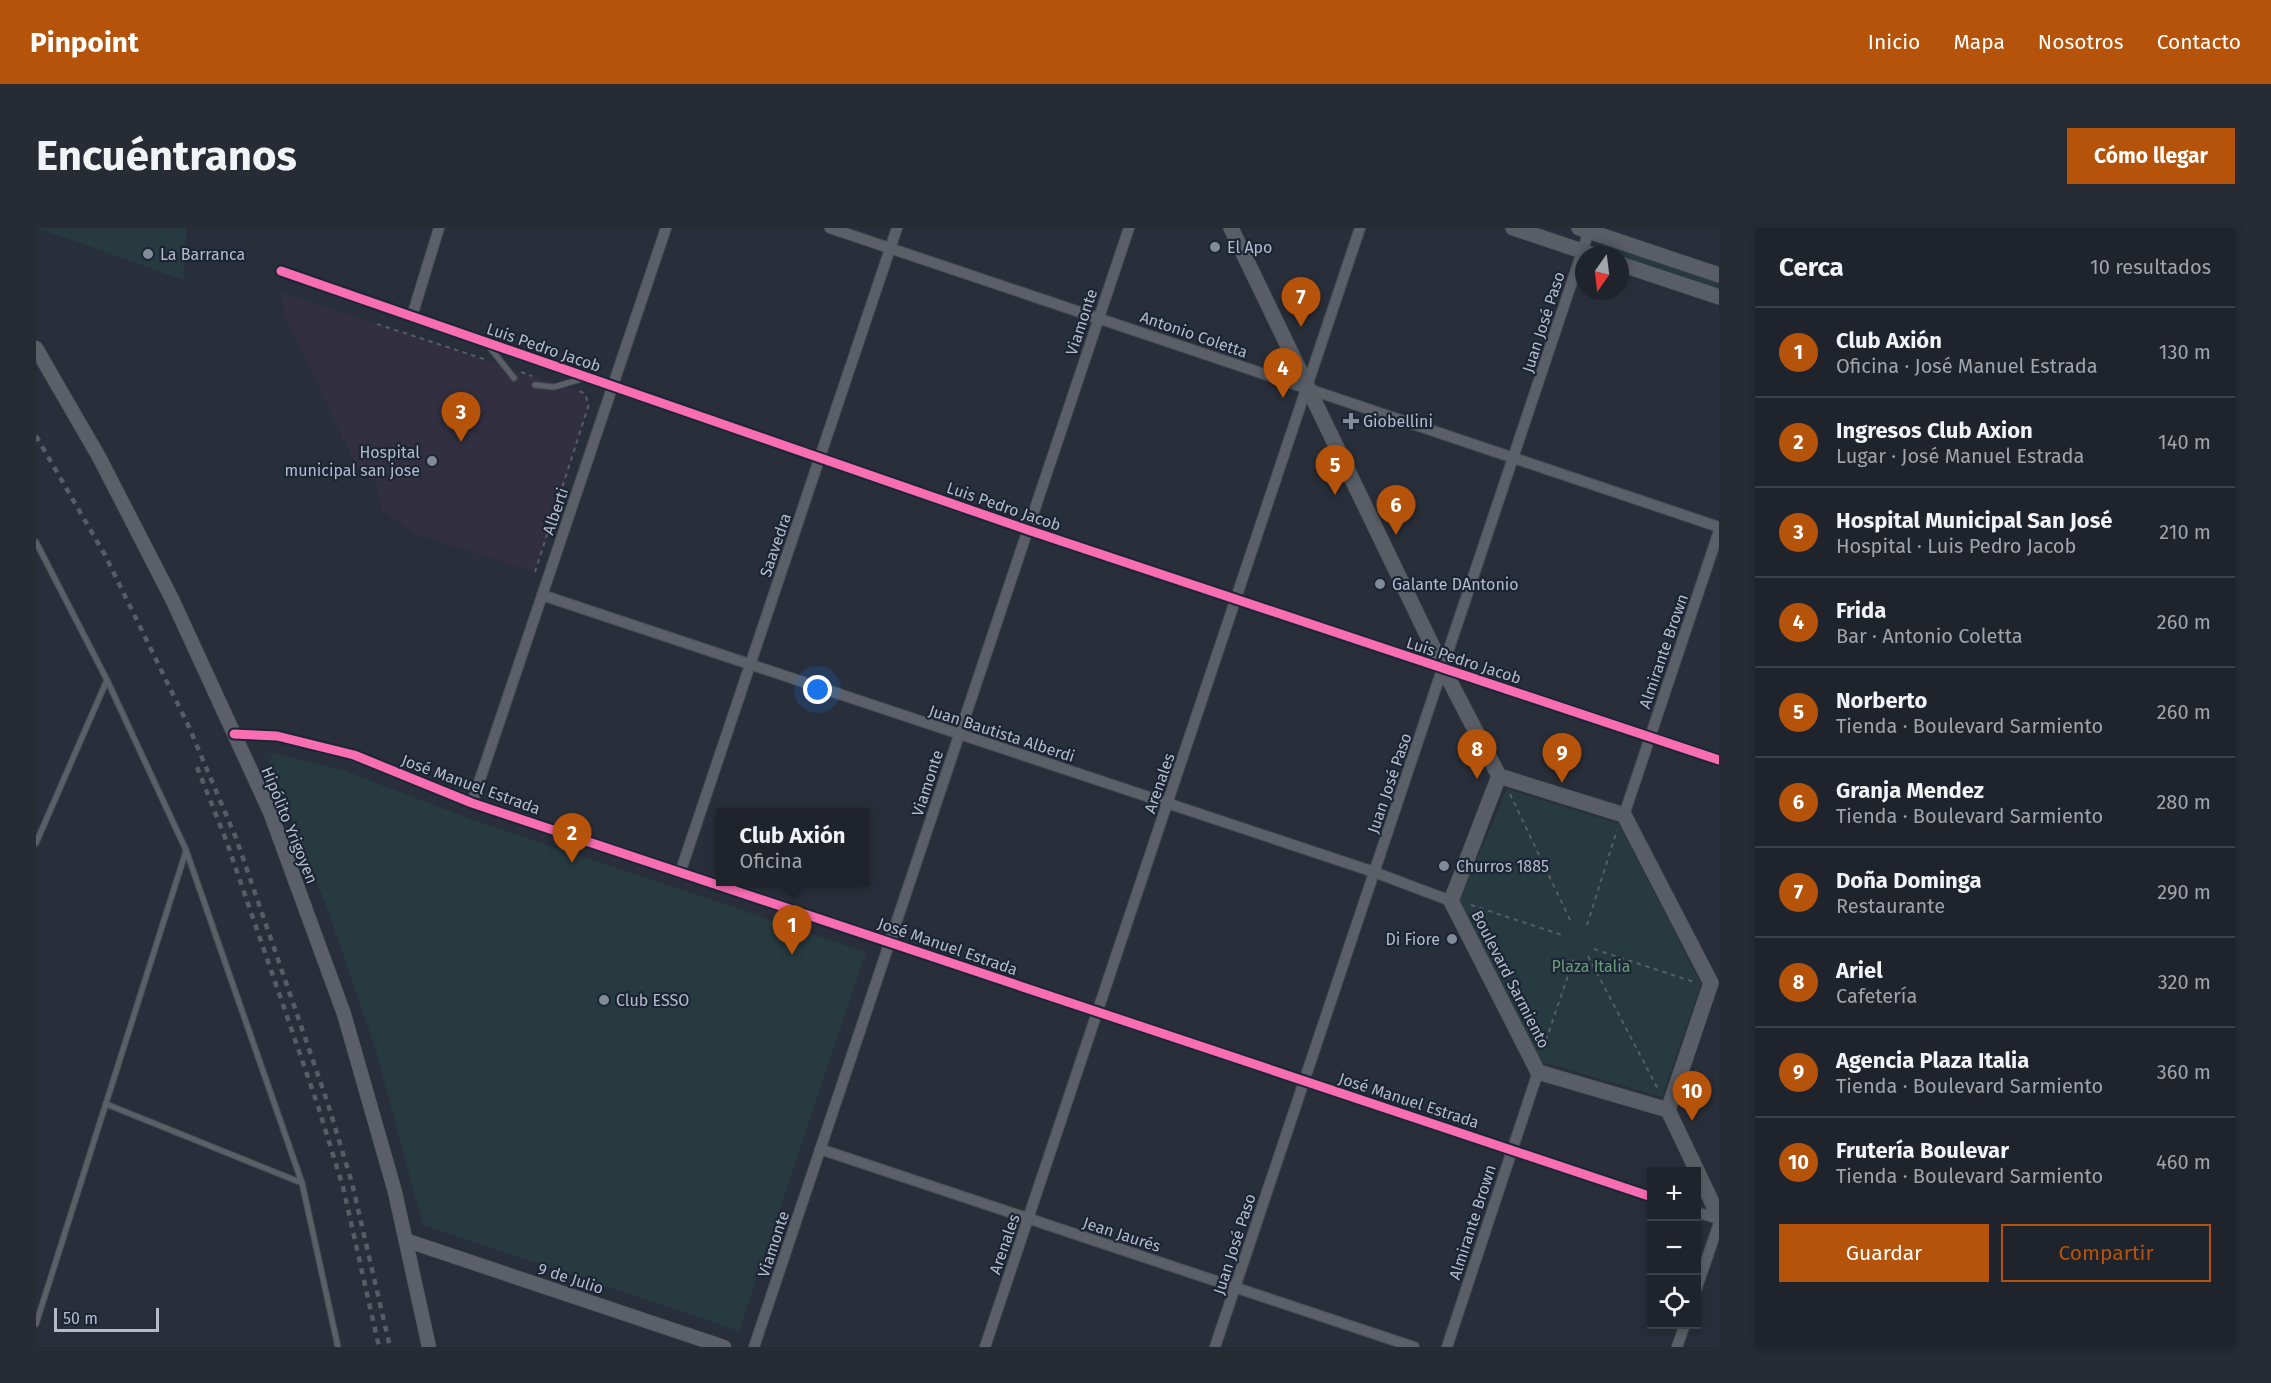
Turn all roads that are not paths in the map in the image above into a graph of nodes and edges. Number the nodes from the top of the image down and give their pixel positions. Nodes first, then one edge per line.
1 (439, 228) edge
2 (666, 228) edge
3 (830, 228) edge
4 (897, 228) edge
5 (1128, 228) edge
6 (1231, 228) edge
7 (1360, 228) edge
8 (1513, 228) edge
9 (1586, 229) edge
10 (1587, 246) edge
11 (891, 248) junction
12 (1575, 249) edge
13 (1629, 267) edge
14 (281, 271) dead end
15 (1719, 275) edge
16 (1575, 289) edge
17 (1719, 297) edge
18 (412, 316) junction
19 (1098, 318) junction
20 (486, 342) junction
21 (36, 348) edge
22 (586, 377) junction
23 (514, 378) dead end
24 (535, 385) dead end
25 (613, 386) junction
26 (1307, 388) junction
27 (820, 458) junction
28 (1514, 458) junction
29 (1719, 529) edge
30 (1028, 530) junction
31 (36, 542) edge
32 (542, 595) junction
33 (1236, 601) junction
34 (750, 665) junction
35 (1443, 668) junction
36 (107, 680) junction
37 (234, 734) junction
38 (958, 734) junction
39 (1650, 737) junction
40 (1719, 760) edge
41 (1499, 776) junction
42 (472, 803) junction
43 (1168, 804) junction
44 (1624, 815) junction
45 (36, 843) edge
46 (186, 850) junction
47 (1374, 872) junction
48 (680, 873) junction
49 (716, 885) edge
50 (719, 886) edge
51 (1451, 901) junction
52 (891, 943) junction
53 (1710, 985) edge
54 (1098, 1012) junction
55 (1538, 1072) junction
56 (1304, 1081) junction
57 (106, 1104) junction
58 (1668, 1110) junction
59 (820, 1149) junction
60 (1512, 1150) junction
61 (302, 1183) junction
62 (1647, 1195) edge
63 (1701, 1214) edge
64 (1028, 1218) junction
65 (1719, 1220) edge
66 (408, 1241) junction
67 (1701, 1275) edge
68 (1235, 1288) junction
69 (36, 1324) edge
70 (1683, 1329) edge
71 (338, 1347) edge
72 (429, 1347) edge
73 (724, 1347) edge
74 (754, 1347) edge
75 (985, 1347) edge
76 (1215, 1347) edge
77 (1414, 1347) edge
78 (1447, 1347) edge
79 (1677, 1347) edge

1 - 18 street
2 - 25 street, Alberti
3 - 11 street, Antonio Coletta
4 - 11 street, Saavedra
5 - 19 street, Viamonte
6 - 26 main road
7 - 26 street, Arenales
8 - 12 main road
9 - 10 street, Juan José Paso
9 - 15 main road
11 - 19 street, Antonio Coletta
11 - 27 street, Saavedra
13 - 17 main road
14 - 18 street, Luis Pedro Jacob
16 - 28 street, Juan José Paso
18 - 20 street, Luis Pedro Jacob
19 - 26 street, Antonio Coletta
19 - 30 street, Viamonte
20 - 22 street, Luis Pedro Jacob
20 - 23 lane
21 - 37 street, Hipólito Yrigoyen
22 - 24 lane
22 - 25 street, Luis Pedro Jacob
25 - 27 street, Luis Pedro Jacob
25 - 32 street, Alberti
26 - 28 street, Antonio Coletta
26 - 33 street, Arenales
26 - 35 main road
27 - 30 street, Luis Pedro Jacob
27 - 34 street, Saavedra
28 - 29 street, Antonio Coletta
28 - 35 street, Juan José Paso
29 - 39 street, Almirante Brown
30 - 33 street, Luis Pedro Jacob
30 - 38 street, Viamonte
31 - 36 lane
32 - 34 street, Juan Bautista Alberdi
32 - 42 street, Alberti
33 - 35 street, Luis Pedro Jacob
33 - 43 street, Arenales
34 - 38 street, Juan Bautista Alberdi
34 - 48 street, Saavedra
35 - 39 street, Luis Pedro Jacob
35 - 41 main road
35 - 47 street, Juan José Paso
36 - 45 lane
36 - 46 lane
37 - 42 street, José Manuel Estrada
37 - 66 street, Hipólito Yrigoyen
38 - 43 street, Juan Bautista Alberdi
38 - 52 street, Viamonte
39 - 40 street, Luis Pedro Jacob
39 - 44 street, Almirante Brown
41 - 44 main road
41 - 51 main road, Boulevard Sarmiento
42 - 48 street, José Manuel Estrada
43 - 47 street, Juan Bautista Alberdi
43 - 54 street, Arenales
44 - 53 main road
46 - 57 lane
46 - 61 lane
47 - 51 street, Juan Bautista Alberdi
47 - 56 street, Juan José Paso
48 - 49 street, José Manuel Estrada
50 - 52 street, José Manuel Estrada
51 - 55 main road, Boulevard Sarmiento
52 - 54 street, José Manuel Estrada
52 - 59 street, Viamonte
53 - 58 main road
54 - 56 street, José Manuel Estrada
54 - 64 street, Arenales
55 - 58 main road, Boulevard Sarmiento
55 - 60 street, Almirante Brown
56 - 60 street, José Manuel Estrada
56 - 68 street, Juan José Paso
57 - 61 lane
57 - 69 lane
58 - 65 main road
59 - 64 street, Jean Jaurés
59 - 74 street, Viamonte
60 - 62 street, José Manuel Estrada
60 - 78 street, Almirante Brown
61 - 71 lane
63 - 65 street
64 - 68 street, Jean Jaurés
64 - 75 street, Arenales
65 - 67 street
66 - 72 street, Hipólito Yrigoyen
66 - 73 street, 9 de Julio
68 - 76 street, Juan José Paso
68 - 77 street, Jean Jaurés
70 - 79 street

